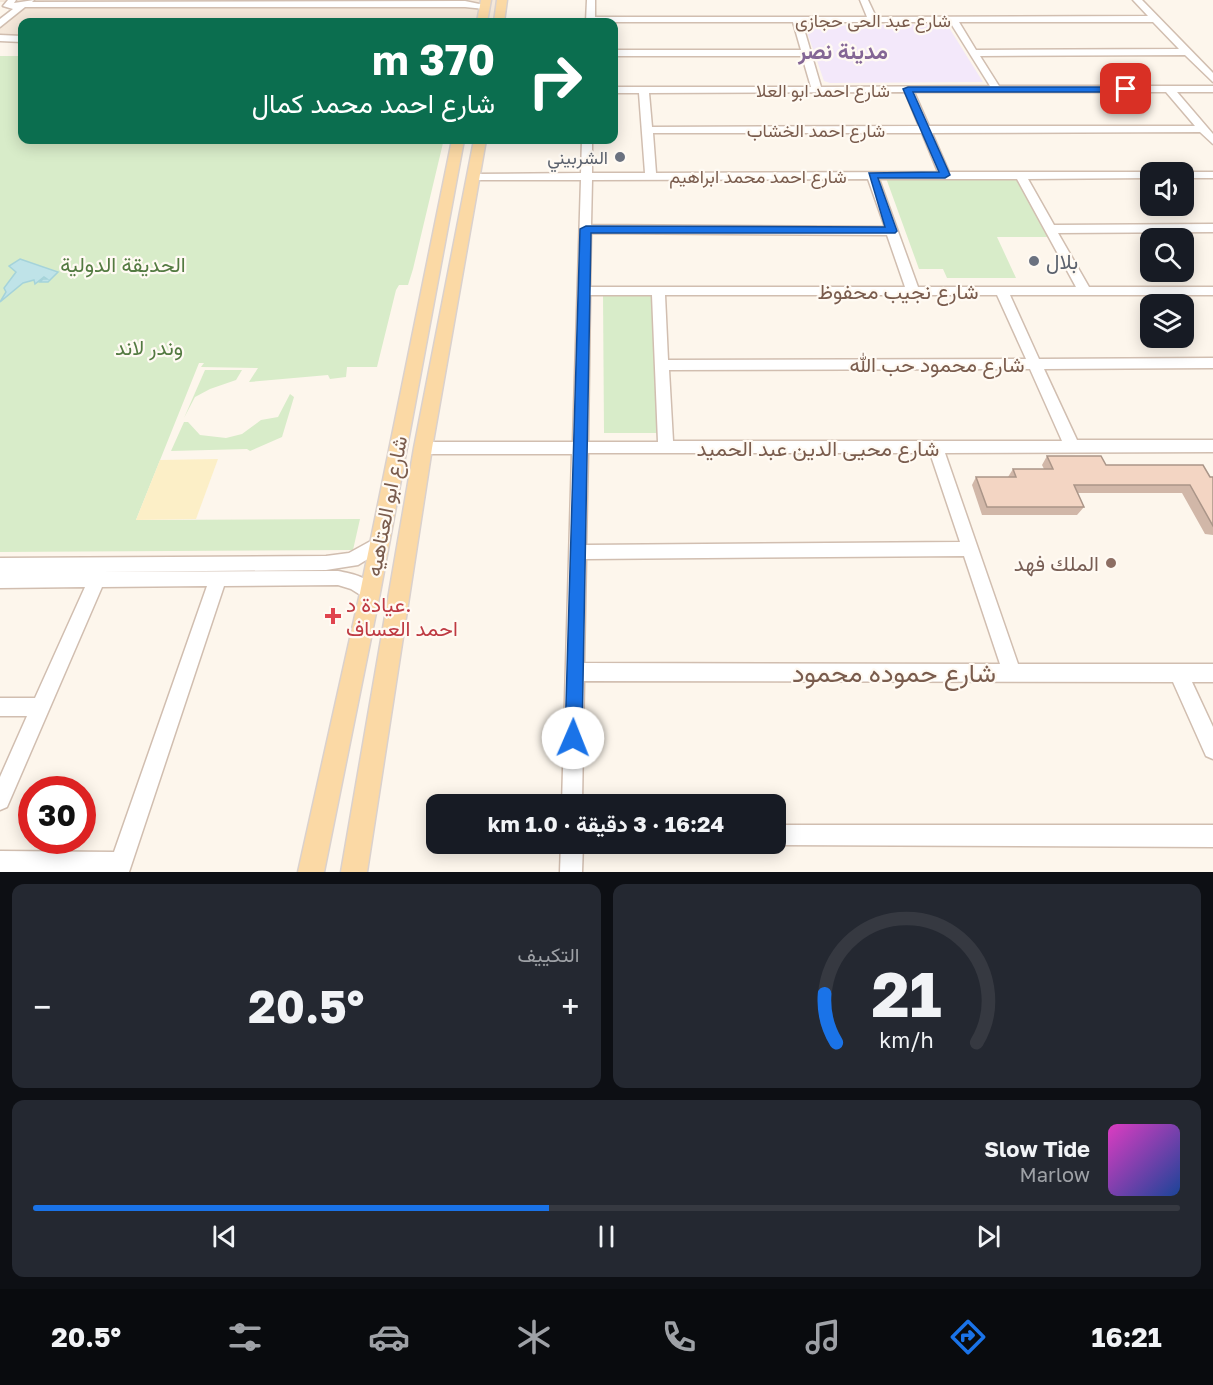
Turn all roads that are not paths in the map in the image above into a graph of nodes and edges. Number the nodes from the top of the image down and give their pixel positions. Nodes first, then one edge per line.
1 (369, 0) edge
2 (502, 0) edge
3 (591, 0) edge
4 (864, 0) edge
5 (1137, 0) edge
6 (466, 2) edge
7 (6, 3) edge
8 (27, 3) edge
9 (486, 3) edge
10 (0, 16) edge
11 (483, 18) edge
12 (500, 18) edge
13 (590, 18) edge
14 (1156, 19) junction
15 (873, 20) junction
16 (953, 20) junction
17 (618, 21) edge
18 (797, 21) junction
19 (0, 24) edge
20 (18, 39) edge
21 (2, 41) edge
22 (18, 45) edge
23 (1188, 52) junction
24 (618, 53) edge
25 (806, 53) junction
26 (974, 53) junction
27 (1213, 79) edge
28 (908, 89) junction
29 (996, 89) junction
30 (1169, 89) junction
31 (1213, 89) edge
32 (618, 90) edge
33 (644, 90) junction
34 (817, 90) junction
35 (924, 129) junction
36 (1202, 129) junction
37 (646, 130) junction
38 (1213, 141) edge
39 (457, 144) edge
40 (479, 144) edge
41 (587, 144) edge
42 (945, 175) junction
43 (1140, 175) edge
44 (1194, 175) edge
45 (1213, 175) edge
46 (872, 176) junction
47 (1020, 176) junction
48 (474, 177) junction
49 (586, 177) junction
50 (651, 177) junction
51 (1213, 228) edge
52 (586, 229) junction
53 (1051, 229) junction
54 (891, 231) junction
55 (584, 291) junction
56 (658, 291) junction
57 (913, 291) junction
58 (1002, 291) junction
59 (1085, 291) junction
60 (1213, 291) edge
61 (1213, 363) edge
62 (1036, 364) junction
63 (662, 366) junction
64 (1072, 446) junction
65 (936, 447) junction
66 (1212, 447) edge
67 (423, 448) junction
68 (580, 449) junction
69 (666, 449) junction
70 (378, 544) junction
71 (970, 549) junction
72 (577, 552) junction
73 (0, 565) edge
74 (323, 570) junction
75 (97, 579) junction
76 (218, 579) junction
77 (0, 580) edge
78 (370, 593) junction
79 (574, 672) junction
80 (1012, 672) junction
81 (1178, 673) junction
82 (1213, 673) edge
83 (0, 707) edge
84 (41, 707) junction
85 (1213, 749) edge
86 (572, 794) edge
87 (0, 800) edge
88 (786, 835) edge
89 (1213, 836) edge
90 (572, 854) edge
91 (0, 862) edge
92 (120, 867) edge
93 (311, 872) edge
94 (354, 872) edge
95 (571, 872) edge

1 - 8 street
2 - 12 main road
3 - 13 street
4 - 15 street
5 - 14 street
6 - 8 street
6 - 9 street
7 - 8 street
7 - 10 street
8 - 19 street
9 - 11 main road
14 - 16 street, شارع عبد الحى حجازى
14 - 23 street
15 - 16 street, شارع عبد الحى حجازى
15 - 18 street, شارع عبد الحى حجازى
16 - 26 street
17 - 18 street, شارع عبد الحى حجازى
18 - 25 street
20 - 21 street
21 - 22 street
23 - 26 street
23 - 27 street
24 - 25 street
25 - 34 street
26 - 29 street
28 - 29 street, شارع احمد ابو العلا
28 - 34 street, شارع احمد ابو العلا
28 - 35 street
29 - 30 street, شارع احمد ابو العلا
30 - 31 street, شارع احمد ابو العلا
30 - 36 street
32 - 33 street, شارع احمد ابو العلا
33 - 34 street, شارع احمد ابو العلا
33 - 37 street
35 - 36 street, شارع احمد الخشاب
35 - 37 street, شارع احمد الخشاب
35 - 42 street
36 - 38 street
37 - 50 street
39 - 70 main road, شارع ابو العتاهيه
40 - 48 main road, شارع ابو العتاهيه
41 - 49 street
42 - 46 street, شارع احمد محمد ابراهيم
42 - 47 street, شارع احمد محمد ابراهيم
43 - 47 street, شارع احمد محمد ابراهيم
44 - 45 street
46 - 50 street, شارع احمد محمد ابراهيم
46 - 54 street
47 - 53 street
48 - 49 street, شارع احمد محمد ابراهيم
48 - 67 main road, شارع ابو العتاهيه
49 - 50 street, شارع احمد محمد ابراهيم
49 - 52 street
51 - 53 street
52 - 54 street
52 - 55 street
53 - 59 street
54 - 57 street
55 - 56 street, شارع نجيب محفوظ
55 - 68 street
56 - 57 street, شارع نجيب محفوظ
56 - 63 street
57 - 58 street, شارع نجيب محفوظ
58 - 59 street, شارع نجيب محفوظ
58 - 62 street
59 - 60 street, شارع نجيب محفوظ
61 - 62 street, شارع محمود حب الله
62 - 63 street, شارع محمود حب الله
62 - 64 street
63 - 69 street
64 - 65 street, شارع محيى الدين عبد الحميد
64 - 66 street, شارع محيى الدين عبد الحميد
65 - 69 street, شارع محيى الدين عبد الحميد
65 - 71 street
67 - 68 street, شارع محيى الدين عبد الحميد
67 - 94 main road, شارع ابو العتاهيه
68 - 69 street, شارع محيى الدين عبد الحميد
68 - 72 street
70 - 74 street
70 - 78 main road, شارع ابو العتاهيه
71 - 72 street
71 - 80 street
72 - 79 street
73 - 74 street
74 - 76 street
74 - 78 street
75 - 76 street
75 - 77 street
75 - 84 street
76 - 92 street
78 - 93 main road, شارع ابو العتاهيه
79 - 80 street, شارع حموده محمود
79 - 86 street
80 - 81 street, شارع حموده محمود
81 - 82 street, شارع حموده محمود
81 - 85 street
83 - 84 street
84 - 87 street
88 - 89 street
90 - 95 street
91 - 92 street

